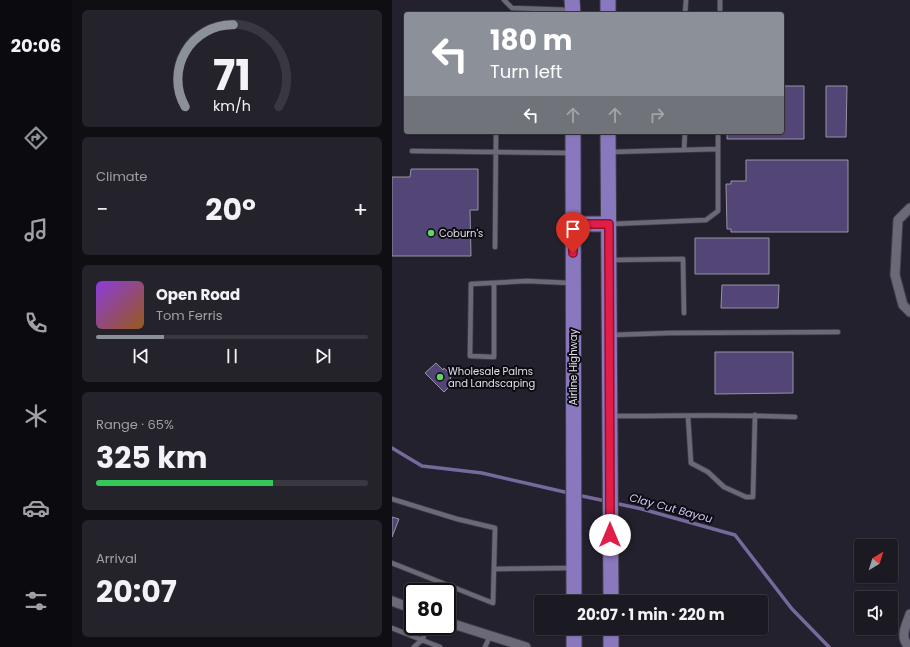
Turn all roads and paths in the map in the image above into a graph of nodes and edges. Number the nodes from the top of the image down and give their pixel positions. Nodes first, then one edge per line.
1 (504, 0) edge
2 (608, 0) edge
3 (686, 0) edge
4 (720, 0) edge
5 (572, 8) edge
6 (608, 12) edge
7 (686, 12) edge
8 (720, 12) edge
9 (496, 134) edge
10 (573, 134) edge
11 (608, 134) edge
12 (685, 134) edge
13 (718, 134) edge
14 (718, 149) junction
15 (684, 150) junction
16 (412, 151) dead end
17 (495, 152) junction
18 (573, 152) junction
19 (609, 152) junction
20 (910, 208) edge
21 (573, 224) junction
22 (609, 224) junction
23 (496, 247) dead end
24 (609, 260) junction
25 (494, 283) junction
26 (573, 283) junction
27 (910, 312) edge
28 (684, 313) dead end
29 (838, 332) dead end
30 (609, 335) junction
31 (755, 415) junction
32 (610, 416) junction
33 (688, 416) junction
34 (795, 417) dead end
35 (392, 499) edge
36 (392, 563) edge
37 (574, 568) junction
38 (494, 569) junction
39 (440, 583) edge
40 (456, 590) edge
41 (574, 595) edge
42 (611, 595) edge
43 (392, 601) edge
44 (404, 606) edge
45 (910, 614) edge
46 (456, 625) edge
47 (392, 628) edge
48 (424, 635) edge
49 (574, 635) edge
50 (611, 635) edge
51 (490, 636) junction
52 (422, 640) junction
53 (414, 647) edge
54 (440, 647) edge
55 (485, 647) edge
56 (526, 647) edge
57 (574, 647) edge
58 (611, 647) edge
59 (909, 647) edge

1 - 5 lane
2 - 6 highway
3 - 7 lane
4 - 8 lane
9 - 17 lane
10 - 18 highway, Airline Highway
11 - 19 highway
12 - 15 lane
13 - 14 lane
14 - 15 lane
14 - 22 lane
15 - 19 lane
16 - 17 lane
17 - 18 lane
17 - 23 lane
18 - 21 highway, Airline Highway
19 - 22 highway
20 - 27 street
21 - 22 highway
21 - 26 highway, Airline Highway
22 - 24 highway
24 - 28 lane
24 - 30 highway
25 - 25 lane
25 - 26 lane
26 - 37 highway, Airline Highway
29 - 30 lane
30 - 32 highway
31 - 33 lane
31 - 33 lane
31 - 34 lane
32 - 33 lane
32 - 42 highway
35 - 38 lane
36 - 39 lane
37 - 38 lane
37 - 41 highway, Airline Highway
38 - 40 lane
43 - 44 street
45 - 59 street
46 - 51 street
47 - 52 lane
48 - 52 lane
49 - 57 highway
50 - 58 highway
51 - 55 lane
51 - 56 street
52 - 53 lane
52 - 54 lane

